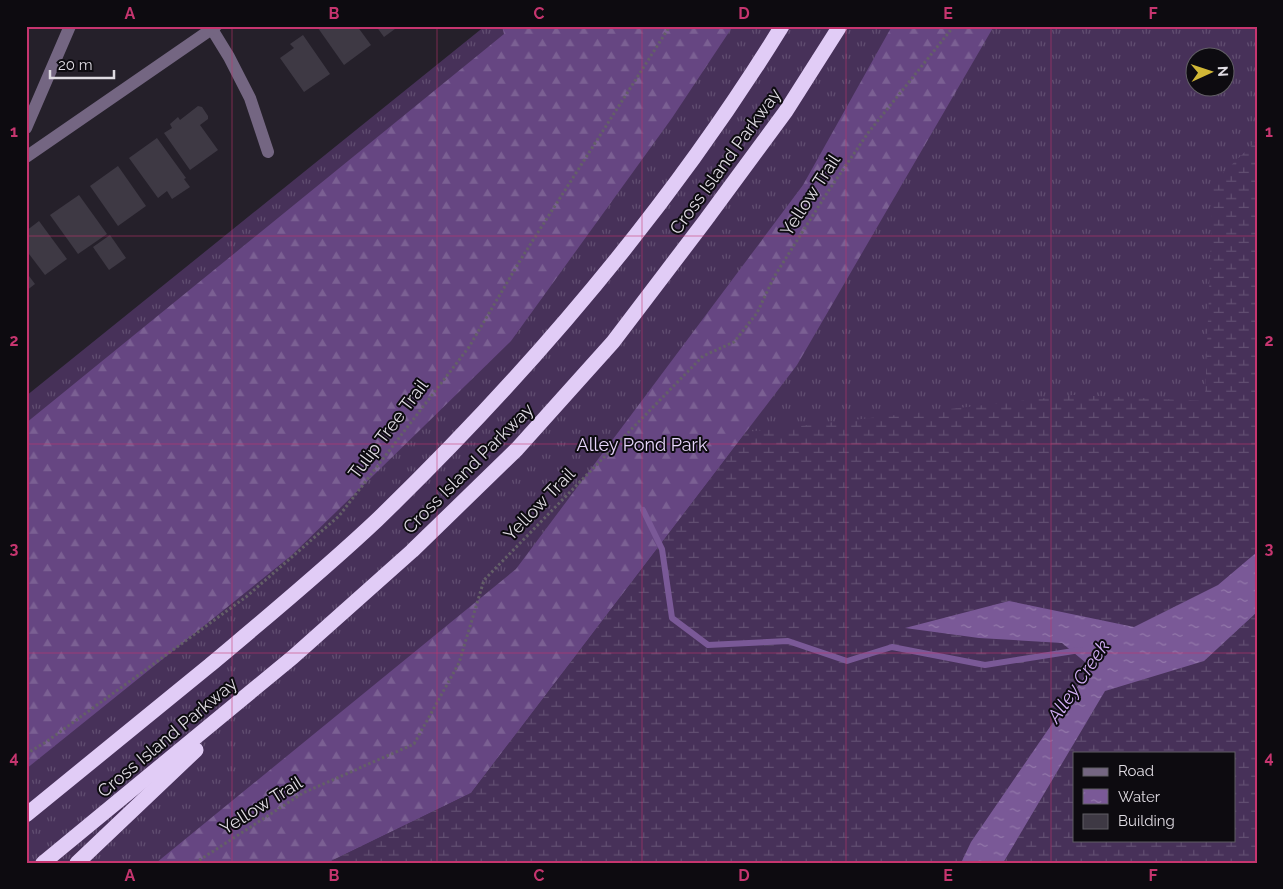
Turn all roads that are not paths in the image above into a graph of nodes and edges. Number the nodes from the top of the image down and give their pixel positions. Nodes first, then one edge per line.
1 (70, 26) edge
2 (782, 26) edge
3 (840, 26) edge
4 (213, 27) edge
5 (26, 128) edge
6 (268, 152) dead end
7 (26, 156) edge
8 (293, 657) junction
9 (26, 815) edge
10 (43, 863) edge
11 (77, 863) edge

1 - 5 street
2 - 9 highway, Cross Island Parkway
3 - 8 highway, Cross Island Parkway
4 - 6 street
4 - 7 street
8 - 10 highway, Cross Island Parkway
8 - 11 highway

